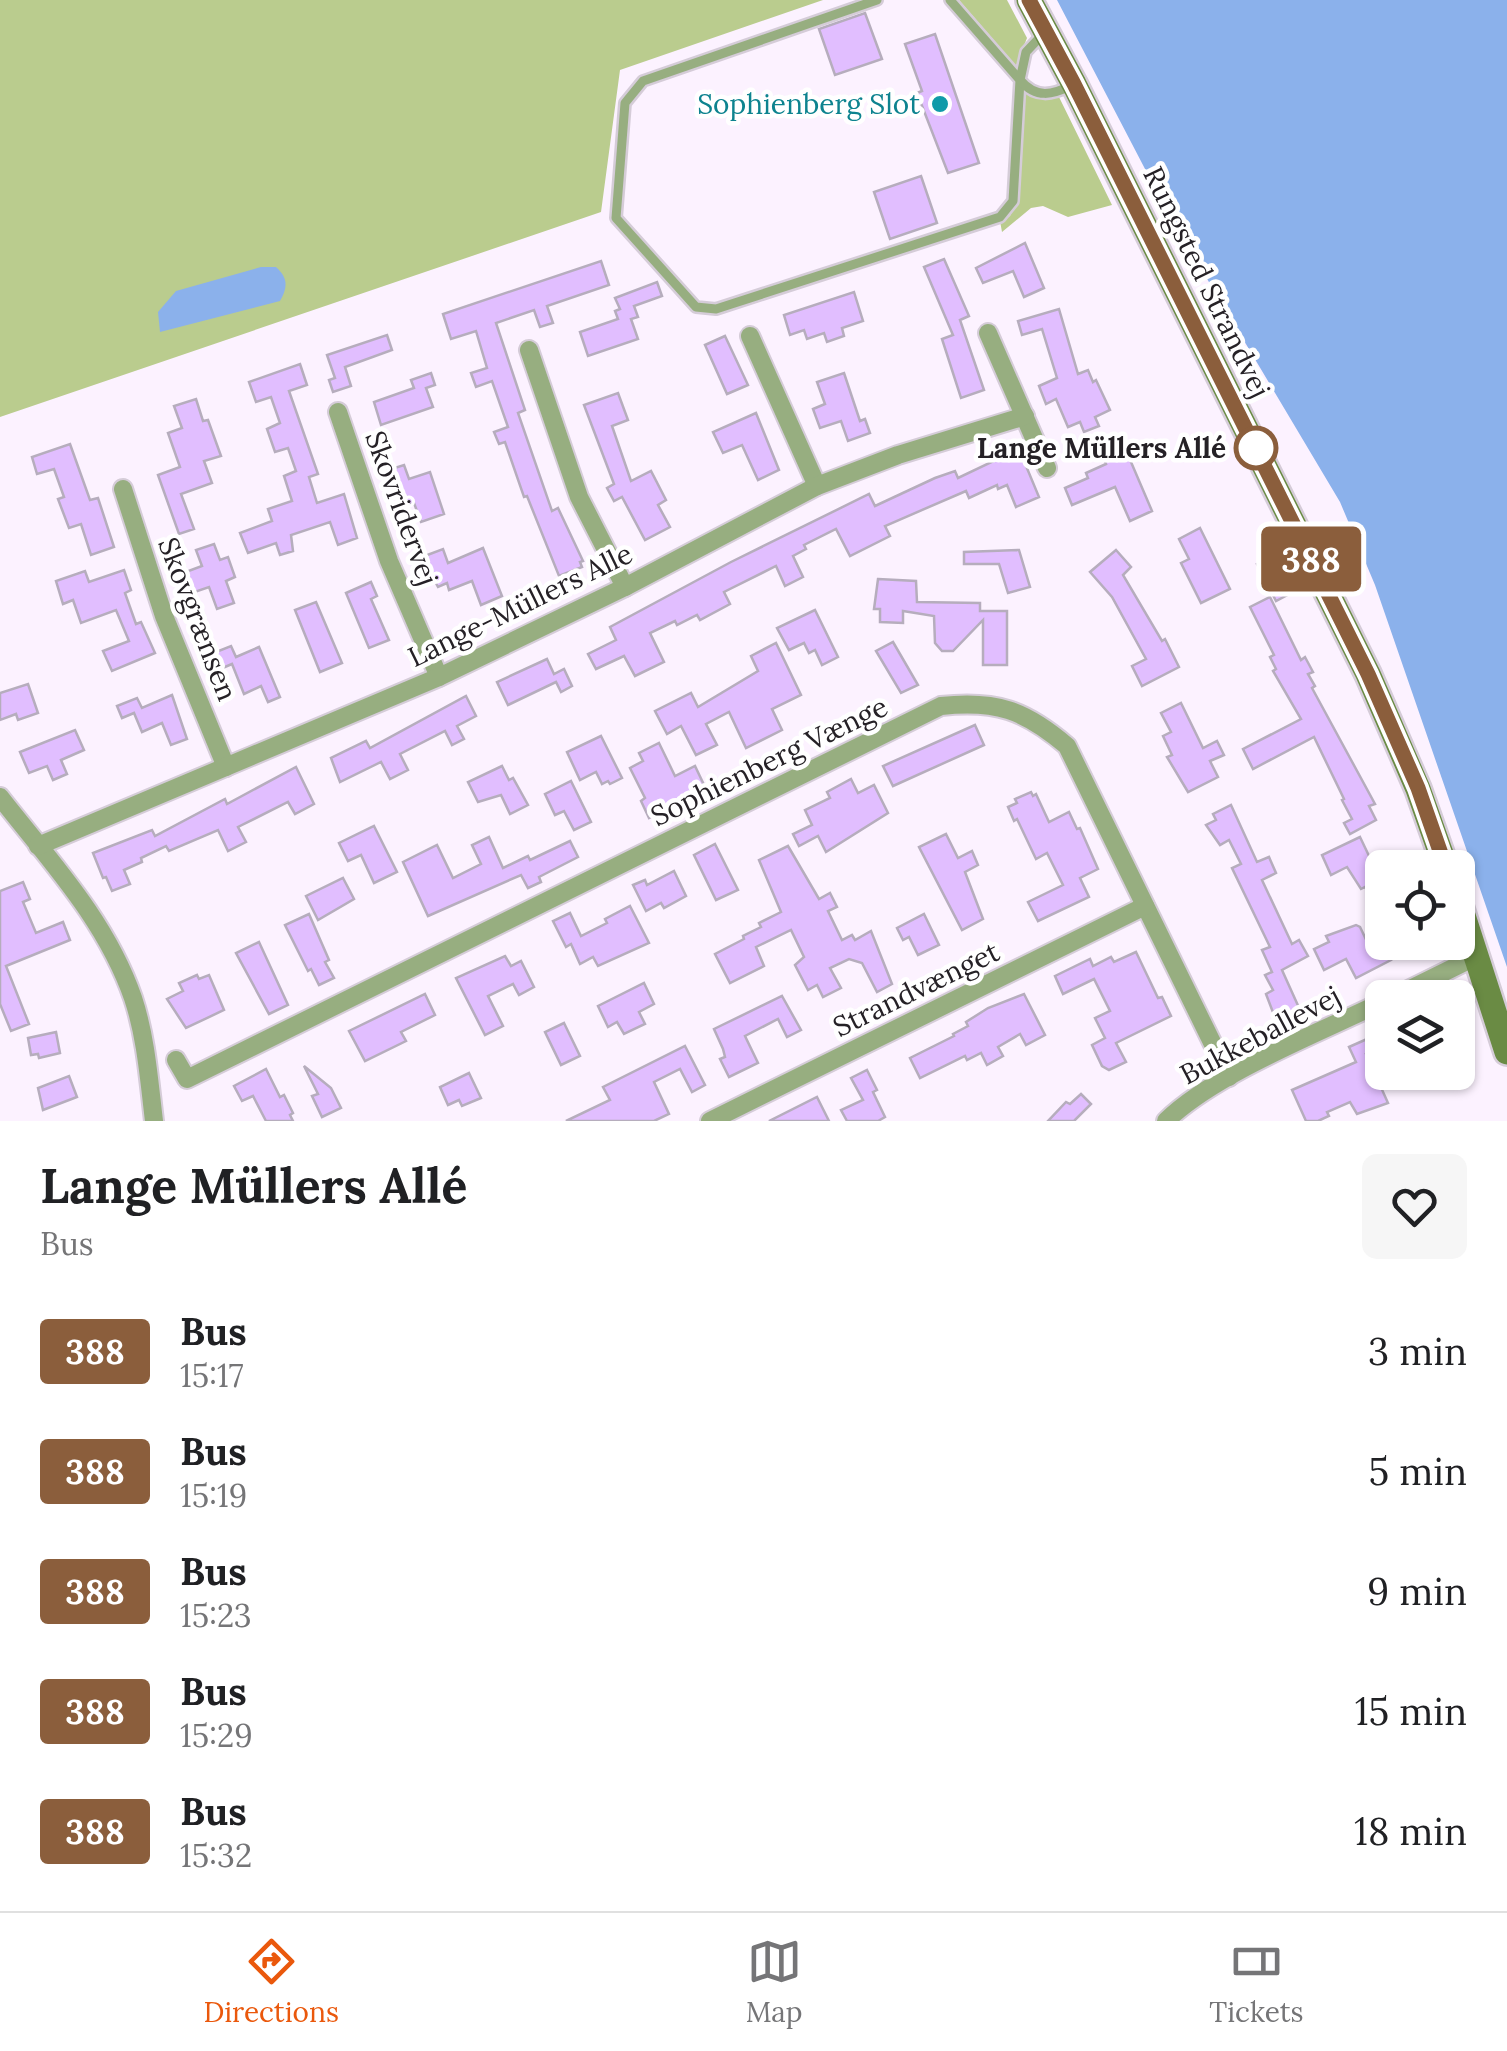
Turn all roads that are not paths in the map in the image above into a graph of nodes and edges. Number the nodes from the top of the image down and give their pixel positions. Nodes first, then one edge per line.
1 (877, 0) edge
2 (950, 0) edge
3 (1029, 0) edge
4 (1046, 32) junction
5 (1020, 80) junction
6 (1074, 84) junction
7 (988, 333) dead end
8 (750, 336) dead end
9 (529, 350) dead end
10 (338, 412) dead end
11 (1026, 416) junction
12 (1048, 468) dead end
13 (817, 486) junction
14 (123, 490) dead end
15 (625, 587) junction
16 (439, 677) junction
17 (226, 767) junction
18 (0, 798) edge
19 (38, 846) junction
20 (1440, 850) edge
21 (1145, 906) junction
22 (1475, 950) edge
23 (1477, 956) junction
24 (1428, 980) edge
25 (1365, 1010) edge
26 (1507, 1052) edge
27 (176, 1060) dead end
28 (1229, 1077) junction
29 (154, 1121) edge
30 (710, 1121) edge
31 (1166, 1121) edge

1 - 5 lane
2 - 5 lane
3 - 4 main road, Rungsted Strandvej
4 - 5 lane
4 - 6 main road, Rungsted Strandvej
5 - 6 lane
6 - 20 main road, Rungsted Strandvej
7 - 11 street
8 - 13 street
9 - 15 street
10 - 16 street, Skovridervej
11 - 12 street
11 - 13 street, Lange-Müllers Alle
13 - 15 street, Lange-Müllers Alle
14 - 17 street, Skovgrænsen
15 - 16 street, Lange-Müllers Alle
16 - 17 street, Lange-Müllers Alle
17 - 19 street, Lange-Müllers Alle
18 - 19 street
19 - 29 street
21 - 27 street, Sophienberg Vænge
21 - 28 street, Sophienberg Vænge
21 - 30 street, Strandvænget
22 - 23 main road
23 - 24 street
23 - 26 main road
25 - 28 street, Bukkeballevej
28 - 31 street, Bukkeballevej

